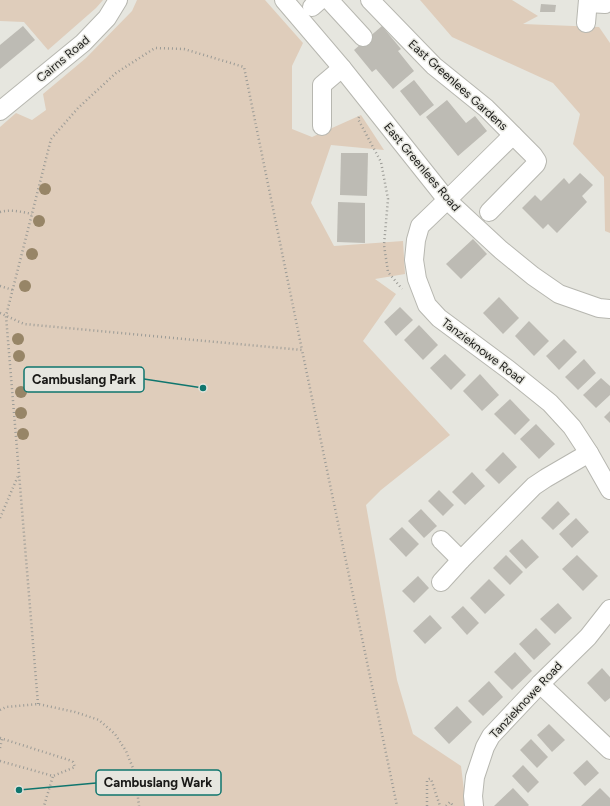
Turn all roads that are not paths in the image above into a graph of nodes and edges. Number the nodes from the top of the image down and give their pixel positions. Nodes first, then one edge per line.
1 (118, 0) edge
2 (284, 0) edge
3 (329, 0) edge
4 (370, 0) edge
5 (588, 2) edge
6 (606, 4) dead end
7 (586, 23) dead end
8 (364, 36) dead end
9 (342, 68) junction
10 (0, 111) edge
11 (322, 126) dead end
12 (513, 135) junction
13 (447, 200) junction
14 (489, 212) dead end
15 (610, 309) edge
16 (589, 453) junction
17 (610, 490) edge
18 (441, 540) dead end
19 (461, 560) junction
20 (441, 582) dead end
21 (610, 609) edge
22 (540, 684) junction
23 (610, 750) edge
24 (474, 806) edge

1 - 10 street, Cairns Road
2 - 9 street, East Greenlees Road
3 - 8 street
4 - 12 street, East Greenlees Gardens
5 - 6 street
5 - 7 street
9 - 11 street
9 - 13 street, East Greenlees Road
12 - 13 street, East Greenlees Gardens
12 - 14 street, East Greenlees Gardens
13 - 15 street, East Greenlees Road
13 - 16 street, Tanzieknowe Road
16 - 17 street, Tanzieknowe Road
16 - 19 street
18 - 19 street
19 - 20 street
21 - 22 street, Tanzieknowe Road
22 - 23 street
22 - 24 street, Tanzieknowe Road

